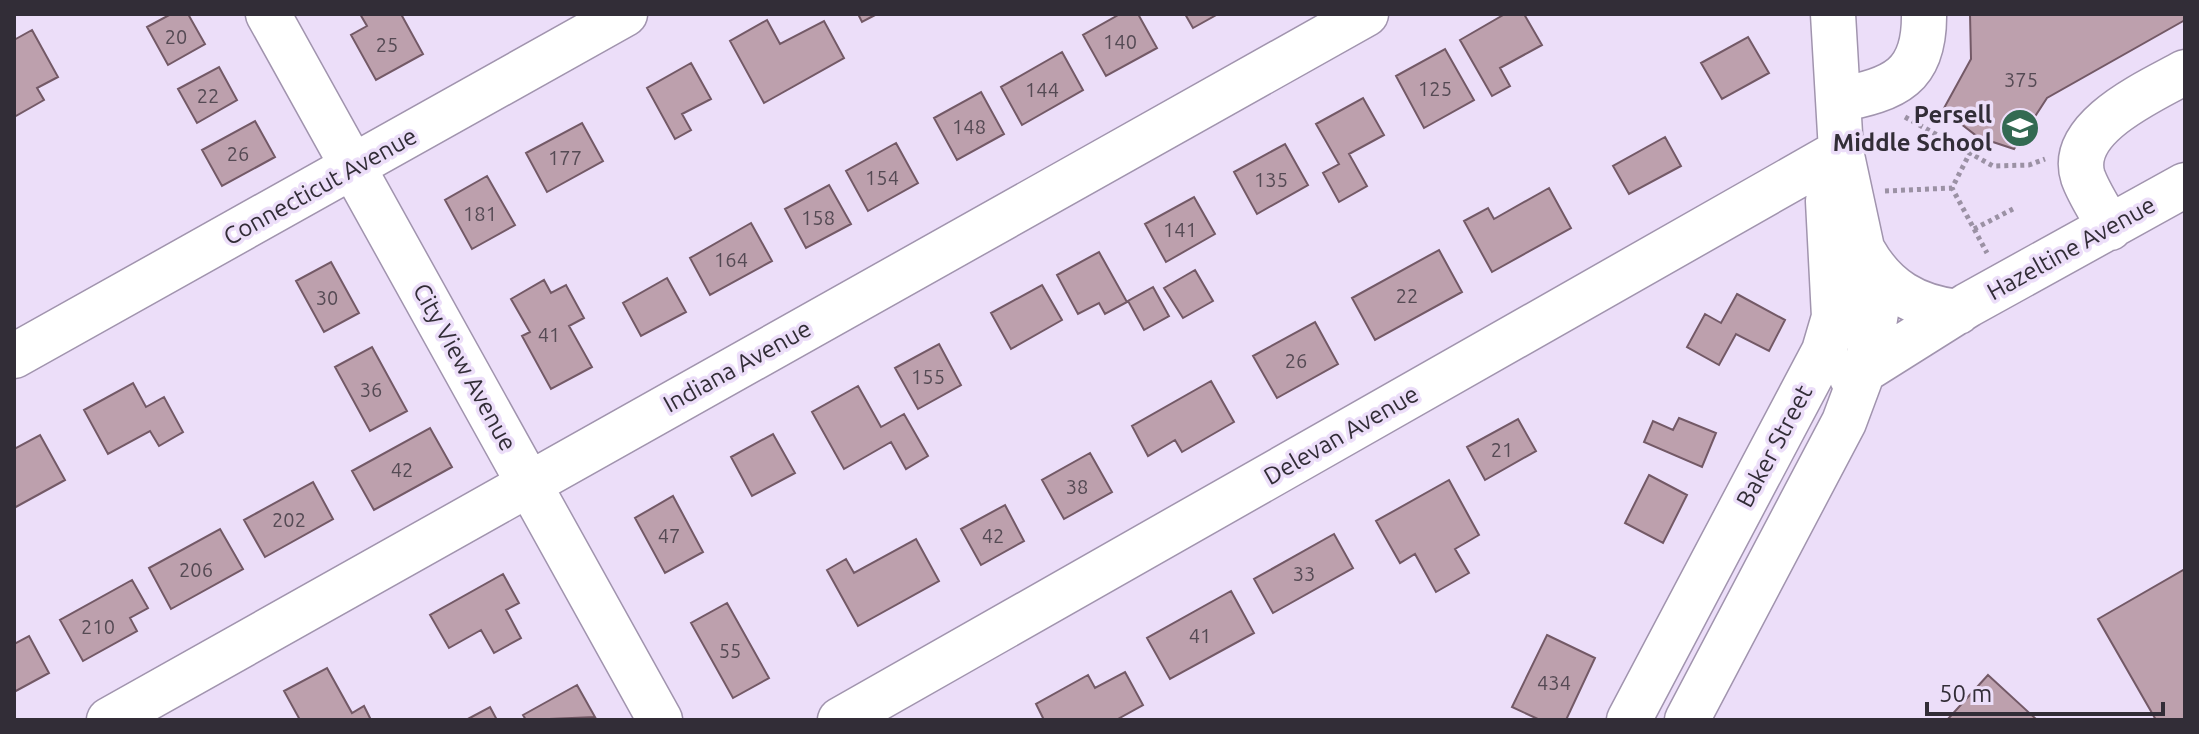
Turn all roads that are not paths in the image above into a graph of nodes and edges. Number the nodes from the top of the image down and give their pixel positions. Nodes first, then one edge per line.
1 (268, 14) edge
2 (625, 14) edge
3 (1366, 14) edge
4 (1833, 14) edge
5 (1924, 14) edge
6 (2185, 72) edge
7 (1838, 100) junction
8 (1841, 151) junction
9 (354, 167) junction
10 (2185, 185) edge
11 (2110, 228) junction
12 (1862, 249) junction
13 (1958, 312) junction
14 (14, 356) edge
15 (1863, 371) junction
16 (1768, 457) junction
17 (529, 482) junction
18 (109, 720) edge
19 (660, 720) edge
20 (840, 720) edge
21 (1629, 720) edge
22 (1687, 720) edge

1 - 9 street, City View Avenue
2 - 9 street, Connecticut Avenue
3 - 17 street, Indiana Avenue
4 - 7 street, Baker Street
5 - 7 street
6 - 11 street
7 - 8 street, Baker Street
8 - 12 street, Baker Street
8 - 16 street, Baker Street
8 - 20 street, Delevan Avenue
9 - 14 street, Connecticut Avenue
9 - 17 street, City View Avenue
10 - 11 street, Hazeltine Avenue
11 - 13 street, Hazeltine Avenue
12 - 13 street
12 - 15 street, Baker Street
13 - 15 street, Hazeltine Avenue
15 - 16 street, Hazeltine Avenue
15 - 22 street, Baker Street
16 - 21 street, Baker Street
17 - 18 street, Indiana Avenue
17 - 19 street, City View Avenue

